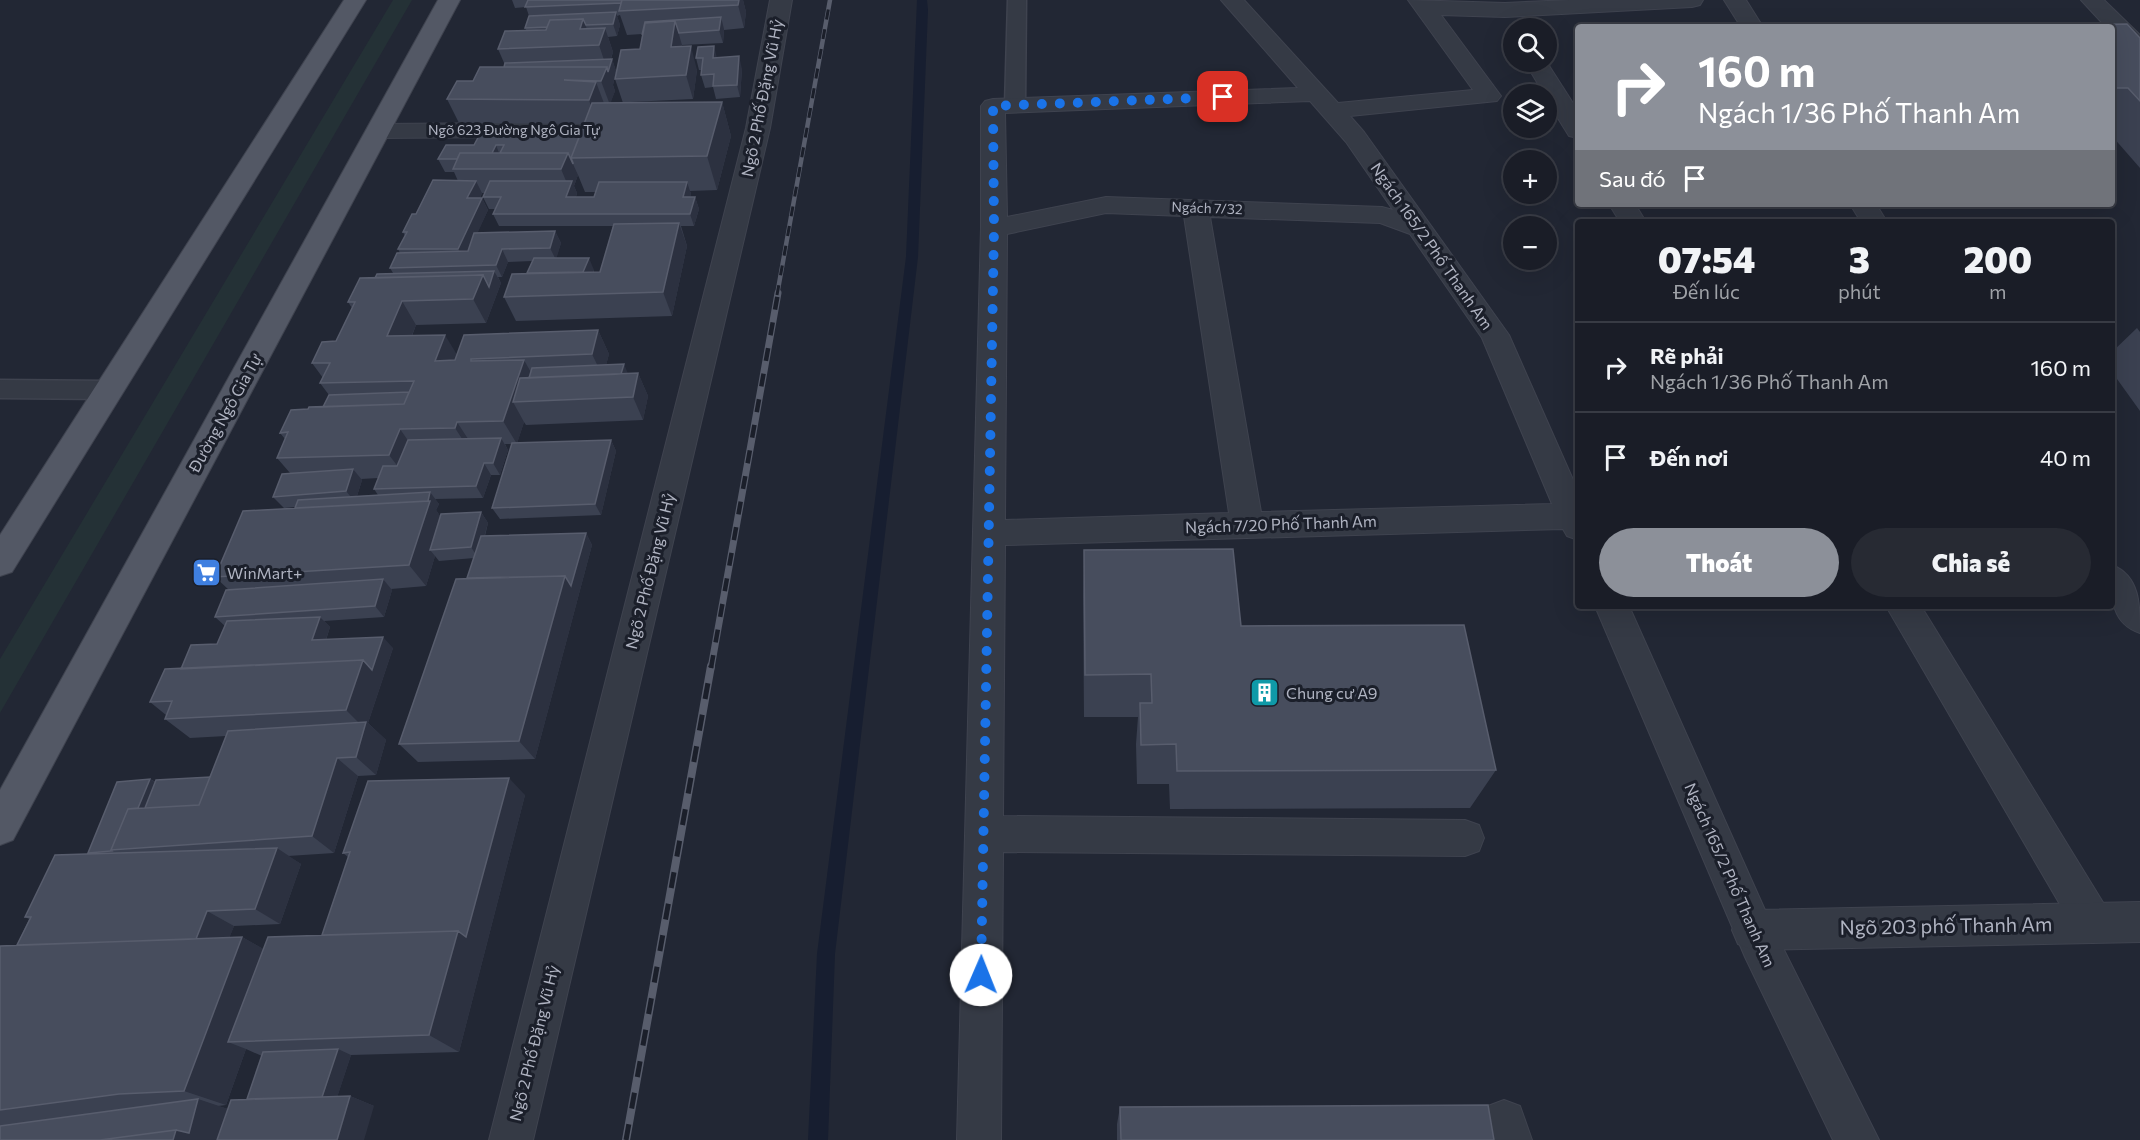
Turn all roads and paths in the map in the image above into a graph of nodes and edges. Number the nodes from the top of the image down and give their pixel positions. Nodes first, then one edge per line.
1 (355, 0) edge
2 (450, 0) edge
3 (781, 0) edge
4 (1017, 0) edge
5 (1232, 0) edge
6 (1692, 0) edge
7 (1735, 0) edge
8 (2092, 0) edge
9 (1423, 4) edge
10 (1507, 13) edge
11 (1750, 24) edge
12 (2140, 48) edge
13 (1542, 72) edge
14 (1324, 103) junction
15 (1004, 106) junction
16 (1575, 126) edge
17 (652, 129) edge
18 (378, 131) junction
19 (1196, 208) junction
20 (994, 228) junction
21 (1420, 228) junction
22 (0, 389) edge
23 (109, 390) junction
24 (1575, 519) edge
25 (1575, 521) edge
26 (1247, 525) junction
27 (988, 533) junction
28 (0, 563) edge
29 (2115, 583) edge
30 (1613, 609) edge
31 (1905, 609) edge
32 (2140, 619) edge
33 (0, 827) edge
34 (983, 834) junction
35 (1465, 837) dead end
36 (2140, 922) edge
37 (2093, 923) junction
38 (1752, 930) junction
39 (511, 1140) edge
40 (979, 1140) edge
41 (1857, 1140) edge

1 - 23 main road
2 - 18 main road, Đường Ngô Gia Tự
3 - 39 street, Ngõ 2 Phố Đặng Vũ Hỷ
4 - 15 lane
5 - 14 street, Ngách 165/2 Phố Thanh Am
6 - 10 street
7 - 11 street
8 - 12 street
9 - 10 street
9 - 14 street
13 - 16 street
14 - 15 street
14 - 21 street, Ngách 165/2 Phố Thanh Am
15 - 20 street
17 - 18 street, Ngõ 623 Đường Ngô Gia Tự
18 - 33 main road, Đường Ngô Gia Tự
19 - 20 street, Ngách 7/32
19 - 21 street, Ngách 7/32
19 - 26 street
20 - 27 street
21 - 24 street, Ngách 165/2 Phố Thanh Am
22 - 23 lane
23 - 28 main road
25 - 26 street, Ngách 7/20 Phố Thanh Am
26 - 27 street, Ngách 7/20 Phố Thanh Am
27 - 34 street
29 - 32 street
30 - 38 street, Ngách 165/2 Phố Thanh Am
31 - 37 street
34 - 35 street
34 - 40 street
36 - 37 street, Ngõ 203 phố Thanh Am
37 - 38 street, Ngõ 203 phố Thanh Am
38 - 41 street, Ngách 165/2 Phố Thanh Am

